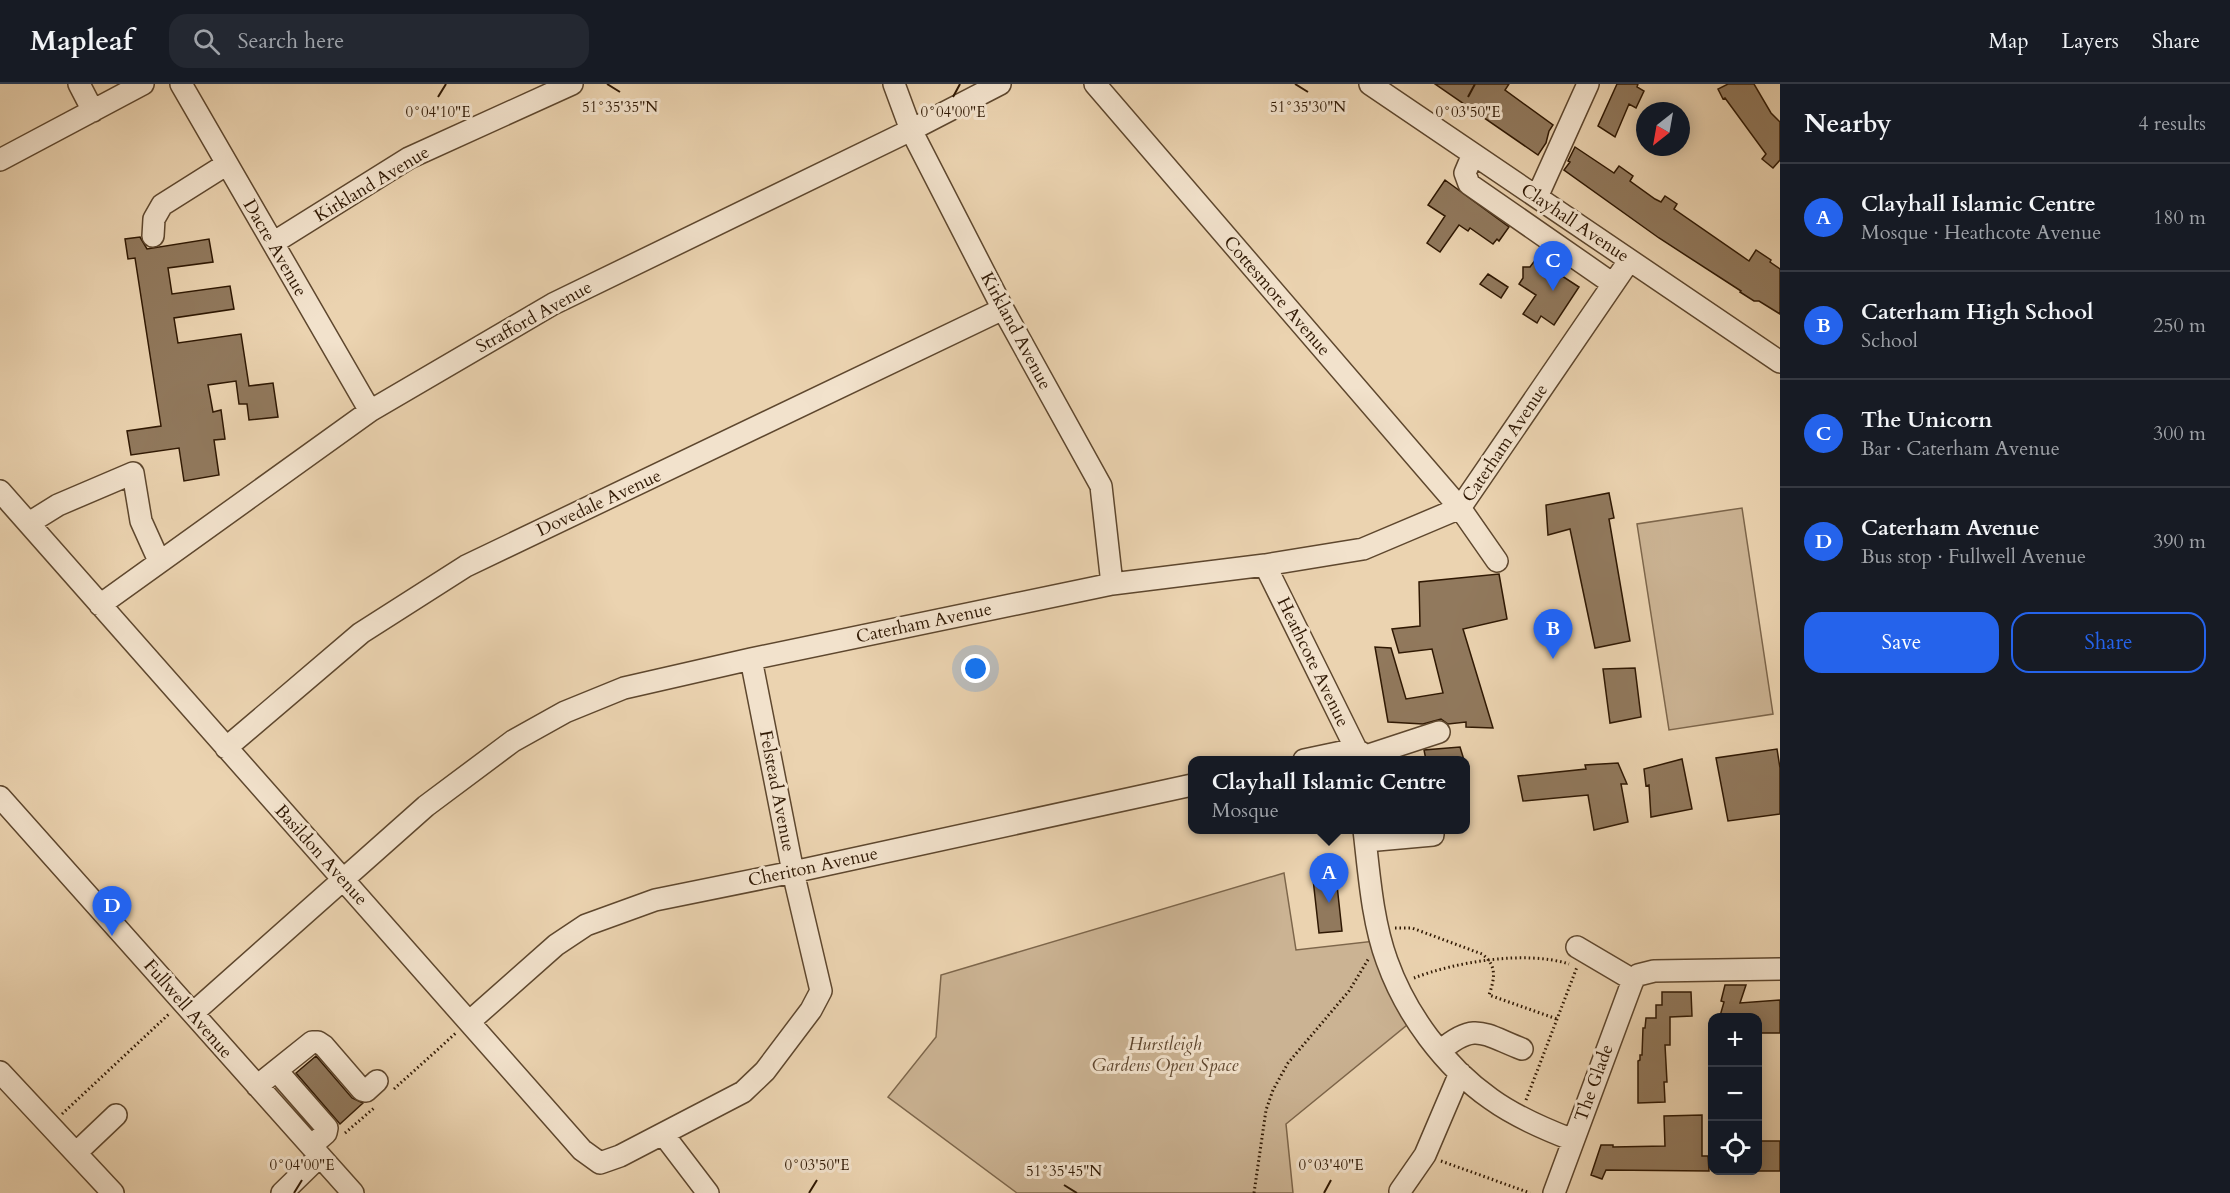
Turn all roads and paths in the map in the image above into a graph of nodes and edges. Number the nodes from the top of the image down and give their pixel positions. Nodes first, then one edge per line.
1 (79, 84) edge
2 (143, 84) edge
3 (181, 84) edge
4 (572, 84) edge
5 (894, 84) edge
6 (1000, 84) edge
7 (1095, 84) edge
8 (1370, 84) edge
9 (1588, 84) edge
10 (93, 111) junction
11 (911, 130) junction
12 (1473, 154) junction
13 (0, 160) edge
14 (227, 164) junction
15 (1537, 197) junction
16 (153, 236) dead end
17 (273, 243) junction
18 (1629, 261) junction
19 (1613, 284) junction
20 (1003, 309) junction
21 (1780, 362) edge
22 (370, 411) junction
23 (0, 491) edge
24 (1460, 508) junction
25 (29, 523) junction
26 (159, 561) junction
27 (1497, 561) dead end
28 (1265, 565) junction
29 (1112, 584) junction
30 (100, 605) junction
31 (751, 659) junction
32 (1439, 732) dead end
33 (226, 748) junction
34 (1357, 755) edge
35 (1188, 786) edge
36 (0, 797) edge
37 (1434, 834) dead end
38 (1365, 835) edge
39 (794, 872) junction
40 (343, 878) junction
41 (1380, 936) junction
42 (1577, 957) junction
43 (1489, 960) junction
44 (1780, 969) edge
45 (1587, 971) dead end
46 (1636, 978) junction
47 (1398, 986) junction
48 (188, 1008) junction
49 (1557, 1019) junction
50 (469, 1022) junction
51 (1522, 1049) dead end
52 (1440, 1051) junction
53 (277, 1071) junction
54 (0, 1072) edge
55 (1460, 1073) junction
56 (377, 1081) dead end
57 (256, 1086) junction
58 (116, 1115) dead end
59 (1520, 1117) junction
60 (49, 1125) junction
61 (663, 1134) junction
62 (1573, 1140) junction
63 (315, 1151) junction
64 (76, 1153) junction
65 (1425, 1155) junction
66 (1400, 1191) dead end
67 (113, 1193) edge
68 (282, 1193) edge
69 (353, 1193) edge
70 (708, 1193) edge
71 (1254, 1193) edge
72 (1530, 1193) edge
73 (1554, 1193) edge

1 - 10 street
2 - 10 street
3 - 14 street, Dacre Avenue
4 - 17 street, Kirkland Avenue
5 - 11 street, Kirkland Avenue
6 - 11 street, Strafford Avenue
7 - 24 street, Cottesmore Avenue
8 - 12 street, Clayhall Avenue
9 - 15 street
10 - 13 street
11 - 20 street, Kirkland Avenue
11 - 22 street, Strafford Avenue
12 - 15 street, Clayhall Avenue
12 - 19 street
14 - 16 street
14 - 17 street, Dacre Avenue
15 - 18 street, Clayhall Avenue
17 - 22 street, Dacre Avenue
18 - 19 street, Caterham Avenue
18 - 21 street, Clayhall Avenue
19 - 24 street, Caterham Avenue
20 - 29 street, Kirkland Avenue
20 - 33 street, Dovedale Avenue
22 - 26 street, Strafford Avenue
23 - 25 street, Basildon Avenue
24 - 27 street, Cottesmore Avenue
24 - 28 street, Caterham Avenue
25 - 26 street
25 - 30 street, Basildon Avenue
26 - 30 street, Strafford Avenue
28 - 29 street, Caterham Avenue
28 - 34 street, Heathcote Avenue
29 - 31 street, Caterham Avenue
30 - 33 street, Basildon Avenue
31 - 39 street, Felstead Avenue
31 - 40 street, Caterham Avenue
32 - 34 street
33 - 40 street, Basildon Avenue
35 - 39 street, Cheriton Avenue
36 - 48 street, Fullwell Avenue
37 - 38 street
38 - 41 street
39 - 50 street, Cheriton Avenue
39 - 61 street, Felstead Avenue
40 - 48 street, Caterham Avenue
40 - 50 street, Basildon Avenue
41 - 43 path
41 - 47 street
41 - 71 path
42 - 43 path
42 - 45 path
42 - 46 street
42 - 49 path
43 - 47 path
43 - 49 path
44 - 46 street
46 - 62 street, The Glade
47 - 52 street
48 - 57 street, Fullwell Avenue
48 - 60 path
49 - 59 path
50 - 61 street, Basildon Avenue
51 - 52 street
52 - 55 street
53 - 56 street
53 - 57 street
53 - 63 street
54 - 60 street
55 - 59 street
55 - 65 street
57 - 63 street, Fullwell Avenue
58 - 64 street
59 - 62 street
60 - 64 street
61 - 70 street
62 - 73 street, The Glade
63 - 68 street
63 - 69 street, Fullwell Avenue
64 - 67 street
65 - 66 street
65 - 72 path

